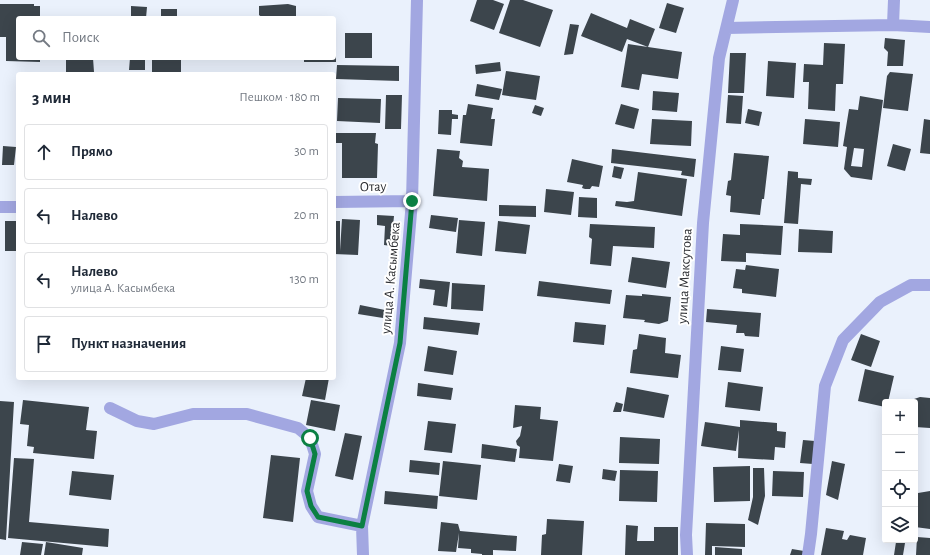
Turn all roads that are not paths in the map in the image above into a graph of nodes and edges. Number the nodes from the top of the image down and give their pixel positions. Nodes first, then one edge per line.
1 (417, 0) edge
2 (733, 0) edge
3 (894, 0) edge
4 (893, 25) junction
5 (930, 27) edge
6 (727, 28) junction
7 (412, 201) junction
8 (336, 202) edge
9 (0, 207) edge
10 (16, 207) edge
11 (930, 285) edge
12 (110, 408) dead end
13 (362, 526) junction
14 (363, 555) edge
15 (687, 555) edge
16 (808, 555) edge

1 - 7 street, улица А. Касымбека
2 - 6 street, улица Максутова
3 - 4 street
4 - 5 street
4 - 6 street
6 - 15 street, улица Максутова
7 - 8 street, Отау
7 - 13 street, улица А. Касымбека
9 - 10 street
11 - 16 street
12 - 13 street
13 - 14 street, улица А. Касымбека

